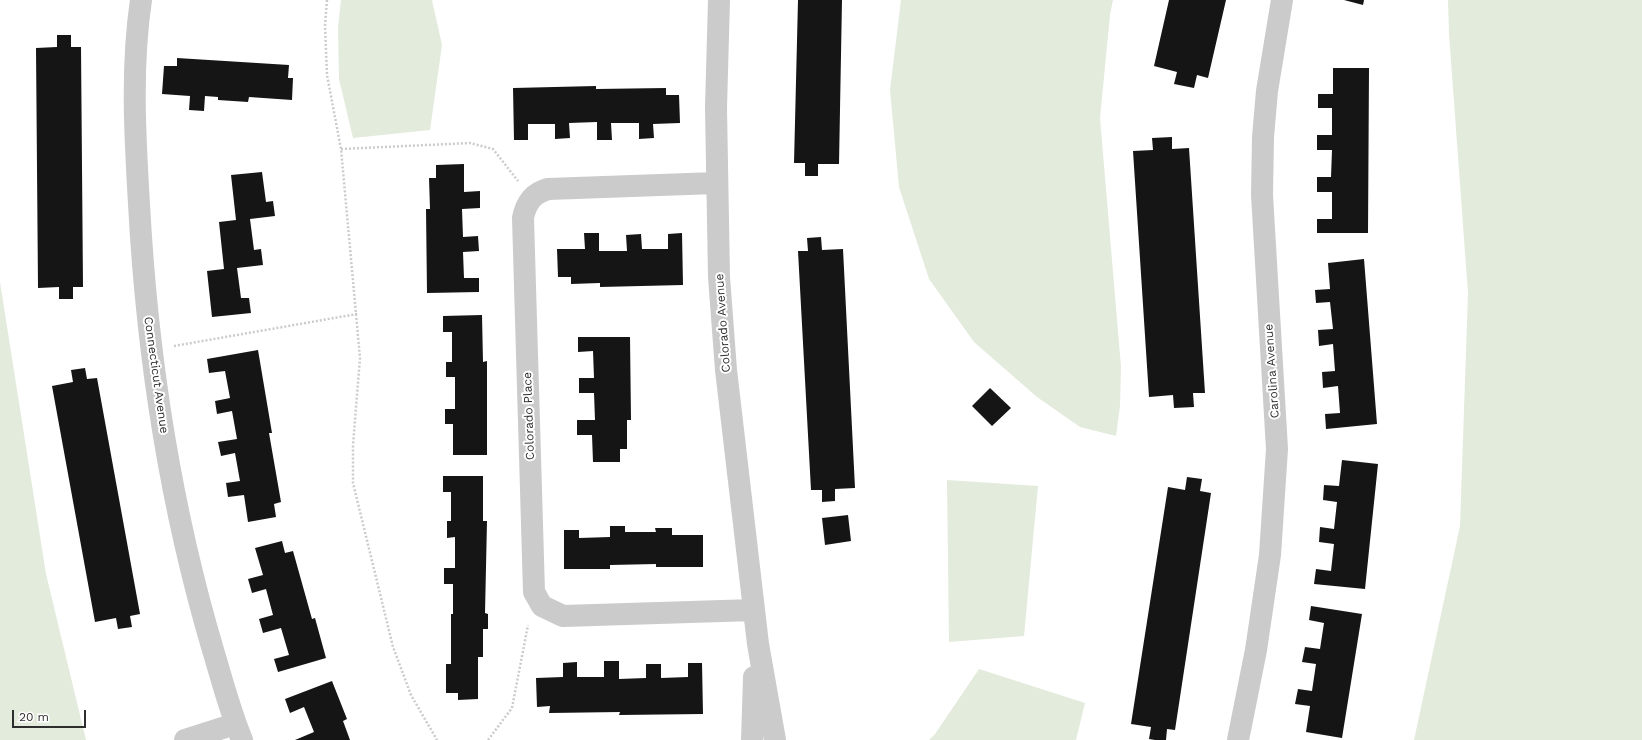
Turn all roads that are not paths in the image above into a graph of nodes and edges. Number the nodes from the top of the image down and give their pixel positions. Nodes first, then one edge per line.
1 (141, 0) edge
2 (719, 0) edge
3 (1282, 0) edge
4 (716, 183) junction
5 (754, 610) junction
6 (758, 644) junction
7 (238, 732) edge
8 (185, 740) edge
9 (752, 740) edge
10 (775, 740) edge
11 (1238, 740) edge

1 - 7 street, Connecticut Avenue
2 - 4 street, Colorado Avenue
3 - 11 street, Carolina Avenue
4 - 5 street, Colorado Avenue
4 - 5 street, Colorado Place
5 - 6 street, Colorado Avenue
6 - 9 street, Colorado Avenue
6 - 10 street, Colorado Avenue
7 - 8 street

